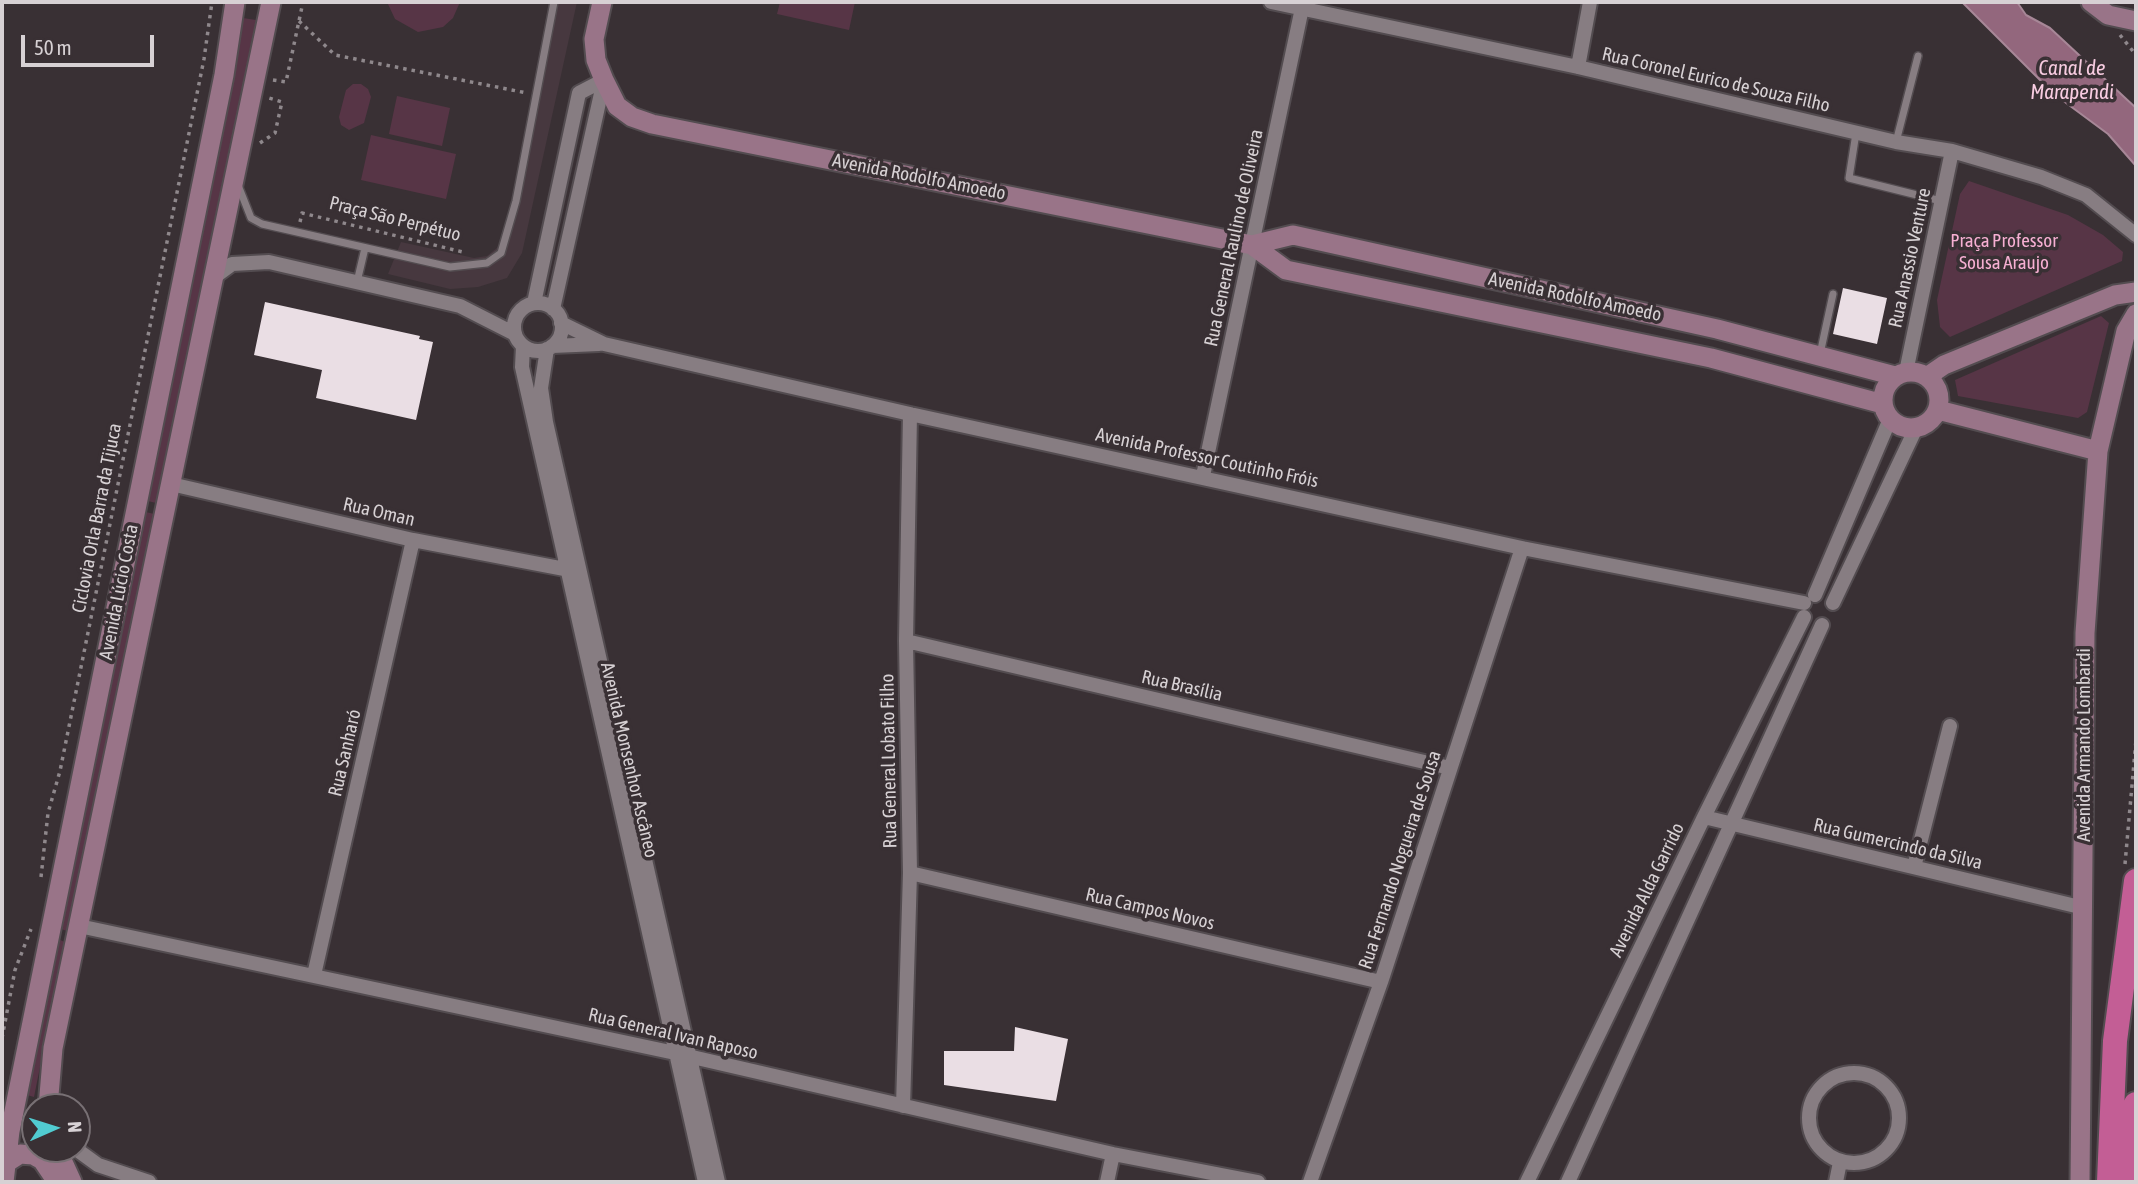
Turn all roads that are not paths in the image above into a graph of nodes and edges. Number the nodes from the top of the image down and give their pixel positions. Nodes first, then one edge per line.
1 (234, 2) edge
2 (271, 2) edge
3 (554, 2) edge
4 (602, 2) edge
5 (1270, 2) edge
6 (1590, 2) edge
7 (2091, 2) edge
8 (1302, 8) junction
9 (2136, 22) edge
10 (1918, 56) dead end
11 (1578, 67) junction
12 (604, 80) junction
13 (1856, 133) junction
14 (1896, 142) junction
15 (1952, 151) junction
16 (235, 174) junction
17 (1941, 201) junction
18 (2136, 235) edge
19 (1252, 245) junction
20 (365, 247) junction
21 (213, 278) junction
22 (357, 282) junction
23 (2136, 292) edge
24 (1833, 294) dead end
25 (534, 303) junction
26 (554, 309) junction
27 (2136, 314) edge
28 (561, 323) junction
29 (1717, 329) junction
30 (519, 340) junction
31 (604, 344) junction
32 (550, 347) junction
33 (1819, 356) junction
34 (1711, 358) junction
35 (1901, 374) junction
36 (1928, 376) junction
37 (1938, 410) junction
38 (1887, 412) junction
39 (910, 414) junction
40 (1916, 428) junction
41 (2098, 451) junction
42 (1203, 476) junction
43 (171, 484) junction
44 (413, 540) junction
45 (1522, 548) junction
46 (573, 570) junction
47 (1833, 603) junction
48 (1808, 605) junction
49 (1822, 625) junction
50 (906, 640) junction
51 (1950, 726) dead end
52 (1450, 768) junction
53 (1704, 817) junction
54 (1733, 824) junction
55 (1914, 867) junction
56 (910, 873) junction
57 (2130, 875) edge
58 (2084, 908) junction
59 (79, 926) junction
60 (314, 975) junction
61 (1381, 982) junction
62 (675, 1053) junction
63 (690, 1058) junction
64 (48, 1093) edge
65 (2136, 1104) edge
66 (903, 1106) junction
67 (1113, 1154) junction
68 (91, 1160) edge
69 (1840, 1162) junction
70 (63, 1163) edge
71 (5, 1173) edge
72 (57, 1182) edge
73 (72, 1182) edge
74 (149, 1182) edge
75 (705, 1182) edge
76 (718, 1182) edge
77 (1107, 1182) edge
78 (1258, 1182) edge
79 (1310, 1182) edge
80 (1527, 1182) edge
81 (1568, 1182) edge
82 (1836, 1182) edge
83 (2080, 1182) edge
84 (2109, 1182) edge
85 (2132, 1182) edge

1 - 71 main road, Avenida Lúcio Costa
2 - 16 main road, Avenida Lúcio Costa
3 - 20 lane, Praça São Perpétuo
4 - 12 main road, Avenida Rodolfo Amoedo
5 - 8 street, Rua Coronel Eurico de Souza Filho
6 - 11 street
7 - 9 main road
8 - 11 street, Rua Coronel Eurico de Souza Filho
8 - 19 street, Rua General Raulino de Oliveira
10 - 14 lane
11 - 13 street, Rua Coronel Eurico de Souza Filho
12 - 19 main road, Avenida Rodolfo Amoedo
12 - 25 street
12 - 26 street
13 - 14 street, Rua Coronel Eurico de Souza Filho
13 - 17 lane
14 - 15 street, Rua Coronel Eurico de Souza Filho
15 - 17 street, Rua Anassio Venture
15 - 18 street, Rua Coronel Eurico de Souza Filho
16 - 20 lane, Praça São Perpétuo
16 - 21 main road, Avenida Lúcio Costa
17 - 35 street, Rua Anassio Venture
19 - 29 main road, Avenida Rodolfo Amoedo
19 - 34 main road, Avenida Rodolfo Amoedo
19 - 42 street, Rua General Raulino de Oliveira
20 - 22 lane
21 - 22 street
21 - 43 main road, Avenida Lúcio Costa
22 - 30 street
23 - 36 main road
24 - 33 lane
25 - 26 street
25 - 30 street
26 - 28 street
27 - 41 main road, Avenida Armando Lombardi
28 - 31 street, Avenida Professor Coutinho Fróis
28 - 32 street
29 - 33 main road, Avenida Rodolfo Amoedo
29 - 34 main road
30 - 32 street
30 - 46 street, Avenida Monsenhor Ascâneo
31 - 32 street, Avenida Professor Coutinho Fróis
31 - 39 street, Avenida Professor Coutinho Fróis
32 - 46 street, Avenida Monsenhor Ascâneo
33 - 35 main road, Avenida Rodolfo Amoedo
34 - 38 main road, Avenida Rodolfo Amoedo
35 - 36 main road
35 - 38 main road
36 - 37 main road
37 - 40 main road
37 - 41 main road
38 - 40 main road
38 - 48 street, Avenida Alda Garrido
39 - 42 street, Avenida Professor Coutinho Fróis
39 - 50 street, Rua General Lobato Filho
40 - 47 street
41 - 58 main road, Avenida Armando Lombardi
42 - 45 street, Avenida Professor Coutinho Fróis
43 - 44 street, Rua Oman
43 - 59 main road, Avenida Lúcio Costa
44 - 46 street, Rua Oman
44 - 60 street, Rua Sanharó
45 - 48 street, Avenida Professor Coutinho Fróis
45 - 52 street, Rua Fernando Nogueira de Sousa
46 - 62 street, Avenida Monsenhor Ascâneo
46 - 63 street, Avenida Monsenhor Ascâneo
47 - 48 street
47 - 49 street
48 - 49 street
48 - 53 street, Avenida Alda Garrido
49 - 54 street
50 - 52 street, Rua Brasília
50 - 56 street, Rua General Lobato Filho
51 - 55 street
52 - 61 street, Rua Fernando Nogueira de Sousa
53 - 54 street, Rua Gumercindo da Silva
53 - 80 street, Avenida Alda Garrido
54 - 55 street, Rua Gumercindo da Silva
54 - 81 street
55 - 58 street, Rua Gumercindo da Silva
56 - 61 street, Rua Campos Novos
56 - 66 street, Rua General Lobato Filho
57 - 84 highway
58 - 83 main road, Avenida Armando Lombardi
59 - 60 street, Rua General Ivan Raposo
59 - 64 main road, Avenida Lúcio Costa
60 - 62 street, Rua General Ivan Raposo
61 - 79 street, Rua Fernando Nogueira de Sousa
62 - 63 street, Rua General Ivan Raposo
62 - 75 street, Avenida Monsenhor Ascâneo
63 - 66 street, Rua General Ivan Raposo
63 - 76 street, Avenida Monsenhor Ascâneo
65 - 85 highway
66 - 67 street, Rua General Ivan Raposo
67 - 77 street
67 - 78 street, Rua General Ivan Raposo
68 - 74 street
69 - 69 street
69 - 82 street
70 - 73 main road
71 - 72 main road

